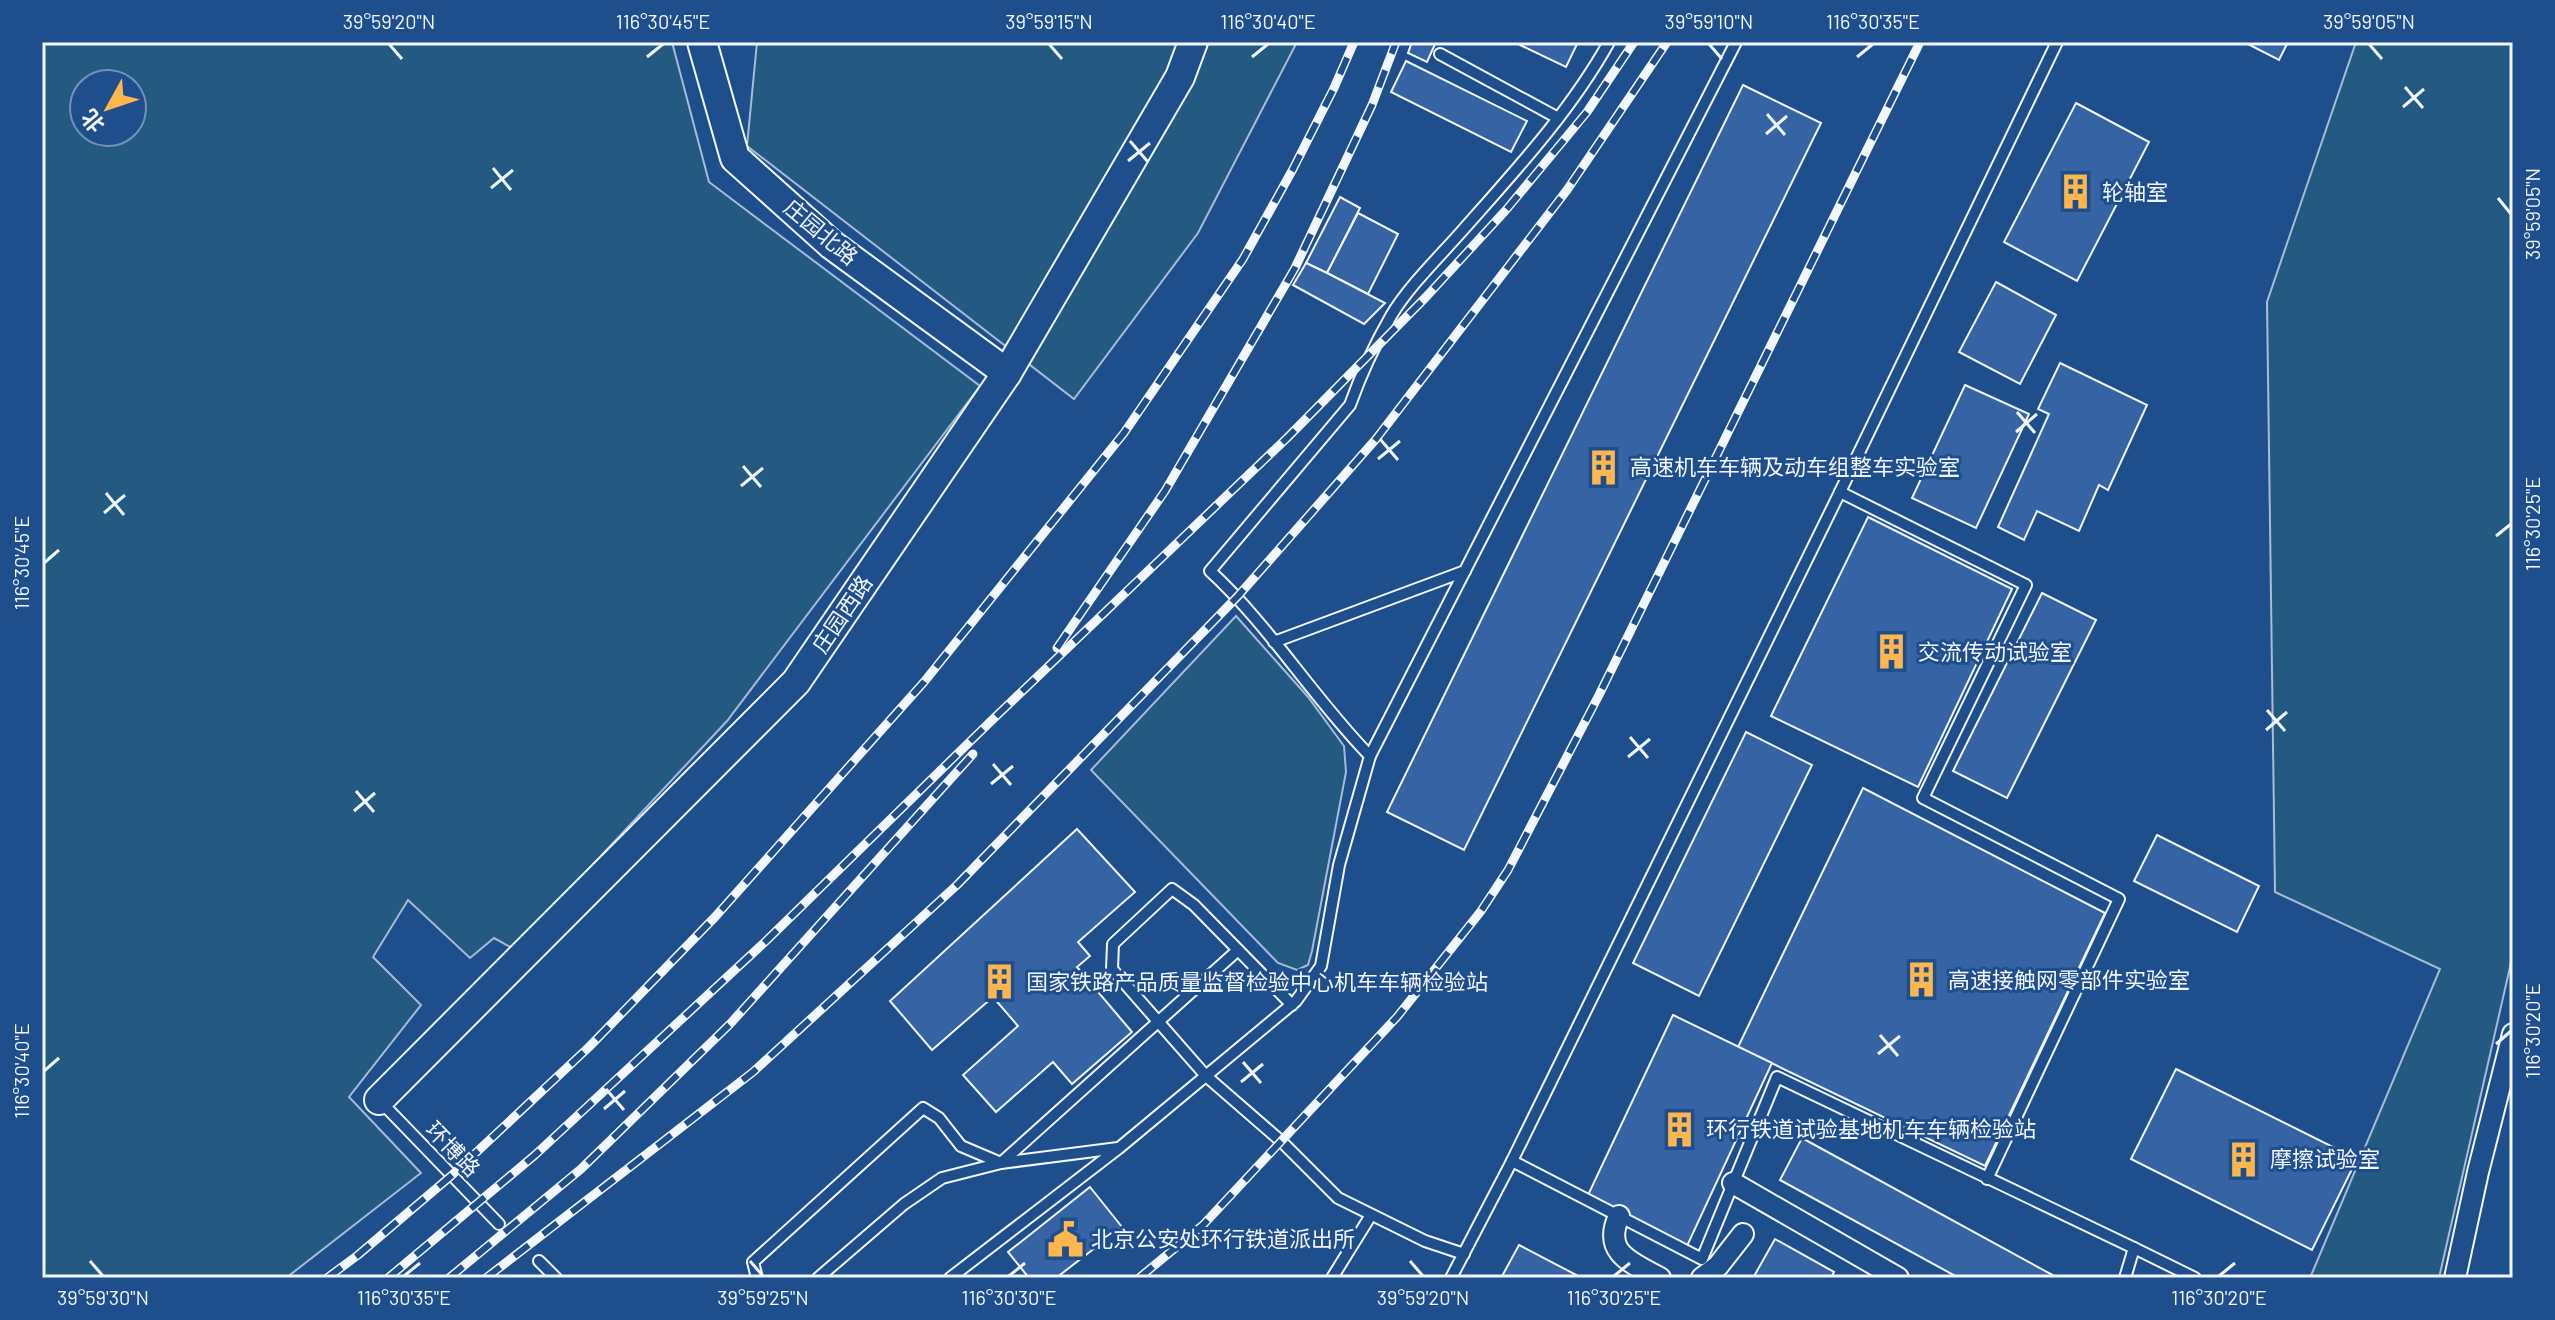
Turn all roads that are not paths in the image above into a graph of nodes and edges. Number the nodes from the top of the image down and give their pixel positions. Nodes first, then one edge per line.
1 (702, 42) edge
2 (1193, 42) edge
3 (1609, 42) edge
4 (1736, 42) edge
5 (2057, 42) edge
6 (1440, 54) dead end
7 (1558, 118) junction
8 (1007, 373) junction
9 (1840, 492) junction
10 (1465, 571) junction
11 (1274, 642) junction
12 (1370, 756) junction
13 (1238, 950) junction
14 (1292, 1005) junction
15 (1158, 1022) junction
16 (2513, 1034) edge
17 (1206, 1076) junction
18 (379, 1100) joint
19 (1119, 1148) junction
20 (1512, 1161) junction
21 (1001, 1163) junction
22 (1987, 1179) junction
23 (1733, 1183) junction
24 (1371, 1215) junction
25 (1619, 1216) junction
26 (499, 1224) dead end
27 (1743, 1234) dead end
28 (2134, 1248) junction
29 (1464, 1254) junction
30 (539, 1261) dead end
31 (556, 1278) edge
32 (757, 1278) edge
33 (818, 1278) edge
34 (950, 1278) edge
35 (1332, 1278) edge
36 (1451, 1278) edge
37 (1660, 1278) edge
38 (1702, 1278) edge
39 (1898, 1278) edge
40 (2125, 1278) edge
41 (2195, 1278) edge
42 (2455, 1278) edge

1 - 8 street, 庄园北路
2 - 8 street, 庄园西路
3 - 7 lane
4 - 10 lane
5 - 9 lane
6 - 7 lane
7 - 11 lane
8 - 18 street, 庄园西路
9 - 20 lane
9 - 22 lane
10 - 11 lane
10 - 12 lane
11 - 12 lane
12 - 14 lane
13 - 14 lane
13 - 15 lane
13 - 15 lane
14 - 17 lane
15 - 17 lane
15 - 21 lane
16 - 42 street
17 - 19 lane
17 - 24 lane
18 - 26 lane, 环博路
19 - 21 lane
19 - 34 lane
20 - 25 lane
20 - 29 lane
21 - 32 lane
21 - 33 lane
22 - 23 lane
22 - 28 lane
23 - 25 lane
23 - 39 street
24 - 29 lane
24 - 35 lane
25 - 37 street
27 - 38 street
28 - 40 lane
28 - 41 lane
29 - 36 lane
30 - 31 lane

